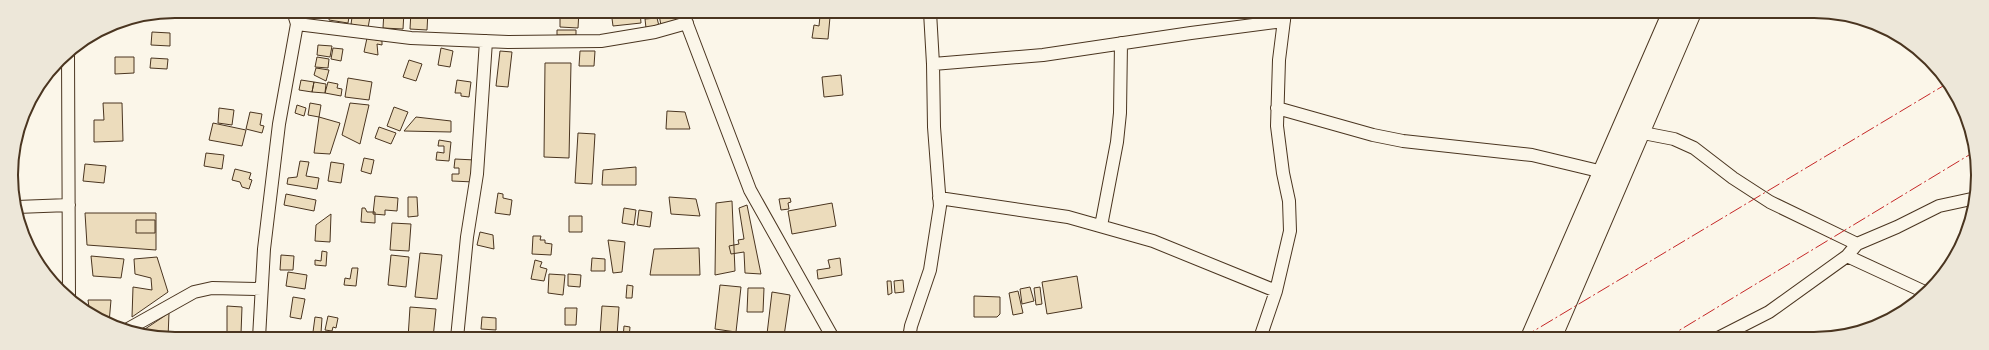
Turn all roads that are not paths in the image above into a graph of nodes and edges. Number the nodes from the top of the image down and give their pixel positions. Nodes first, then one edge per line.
1 (295, 18) edge
2 (685, 18) edge
3 (930, 18) edge
4 (1273, 18) edge
5 (1285, 18) edge
6 (1670, 18) edge
7 (1688, 18) edge
8 (687, 23) junction
9 (297, 24) junction
10 (486, 41) junction
11 (1121, 43) junction
12 (68, 60) edge
13 (933, 64) junction
14 (1277, 108) junction
15 (1638, 132) junction
16 (1603, 172) junction
17 (939, 198) junction
18 (1969, 199) edge
19 (69, 205) junction
20 (21, 207) edge
21 (1101, 226) junction
22 (1857, 244) junction
23 (1847, 256) junction
24 (261, 289) junction
25 (1921, 290) edge
26 (1276, 291) junction
27 (70, 292) edge
28 (132, 326) edge
29 (258, 332) edge
30 (458, 332) edge
31 (830, 332) edge
32 (910, 332) edge
33 (1262, 332) edge
34 (1535, 332) edge
35 (1554, 332) edge
36 (1730, 332) edge

1 - 9 street
2 - 8 street
3 - 13 street
4 - 11 street
5 - 14 street
6 - 16 main road
7 - 15 main road
8 - 10 street
8 - 31 street
9 - 10 street
9 - 24 street
10 - 30 street
11 - 13 street
11 - 21 street
12 - 19 street
13 - 17 street
14 - 16 street
14 - 26 street
15 - 22 street
15 - 35 main road
16 - 34 main road
17 - 21 street
17 - 32 street
18 - 22 street
19 - 20 street
19 - 27 street
21 - 26 street
22 - 23 street
23 - 25 street
23 - 36 street
24 - 28 street
24 - 29 street
26 - 33 street

